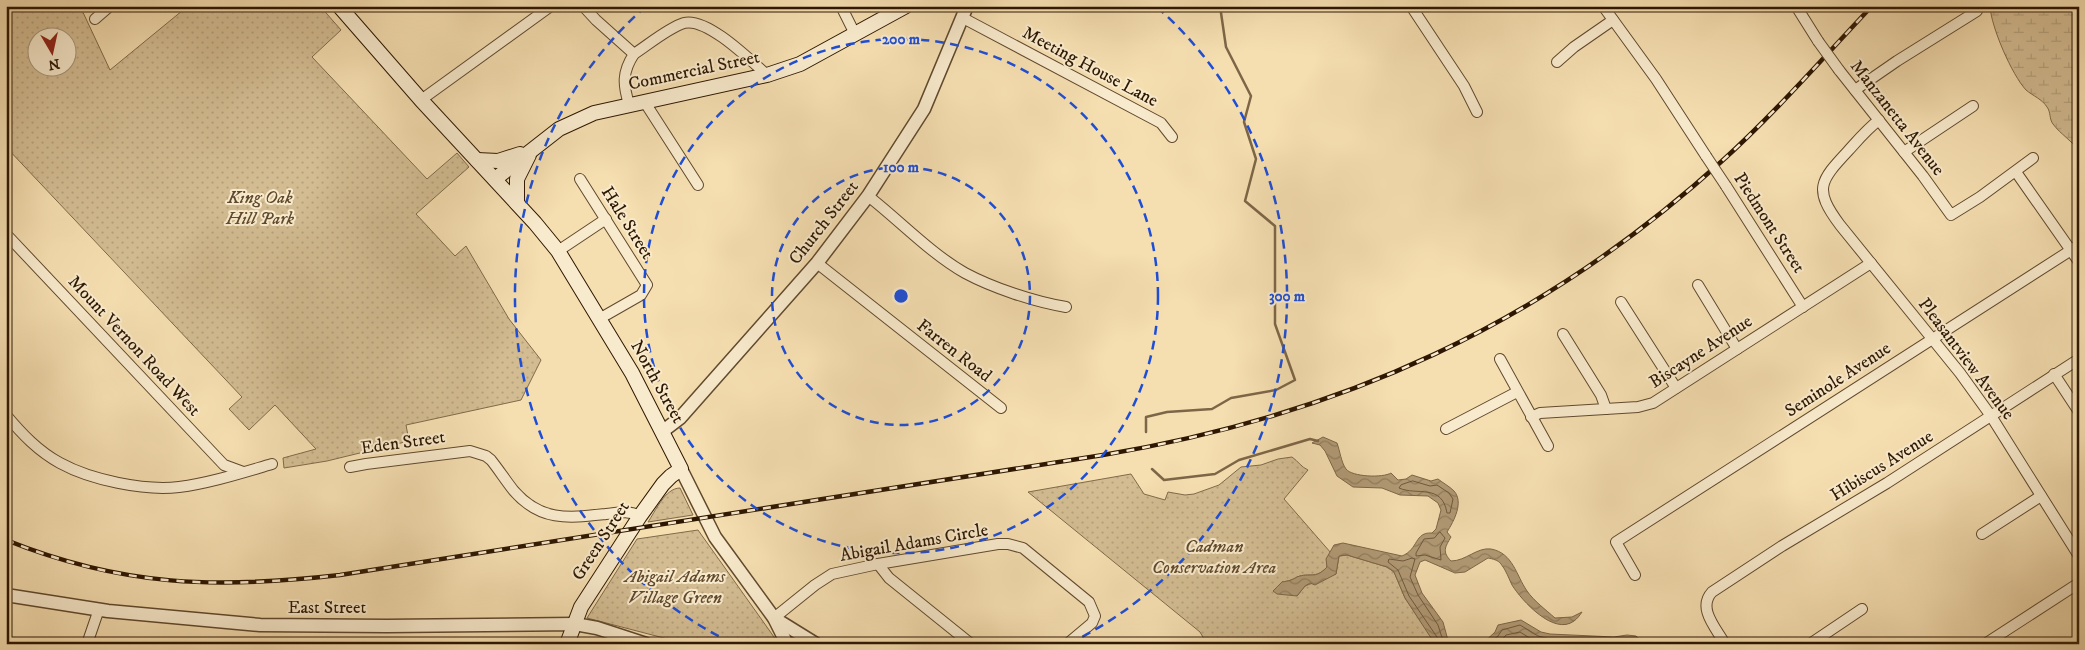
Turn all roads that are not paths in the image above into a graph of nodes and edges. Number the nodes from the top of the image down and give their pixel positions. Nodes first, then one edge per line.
1 (110, 6) edge
2 (339, 6) edge
3 (551, 6) edge
4 (583, 6) edge
5 (841, 6) edge
6 (906, 6) edge
7 (1411, 6) edge
8 (1603, 6) edge
9 (1796, 6) edge
10 (1976, 11) dead end
11 (965, 12) edge
12 (95, 19) dead end
13 (1613, 20) junction
14 (855, 34) junction
15 (634, 54) junction
16 (1557, 62) dead end
17 (767, 75) junction
18 (1855, 90) junction
19 (421, 100) junction
20 (644, 101) junction
21 (629, 104) junction
22 (1973, 106) dead end
23 (1477, 112) dead end
24 (1879, 120) junction
25 (1172, 137) dead end
26 (530, 152) junction
27 (1904, 152) junction
28 (2033, 158) dead end
29 (477, 160) junction
30 (2016, 172) junction
31 (494, 177) junction
32 (580, 179) dead end
33 (698, 185) dead end
34 (868, 196) junction
35 (517, 203) junction
36 (606, 219) junction
37 (6, 234) edge
38 (2075, 248) edge
39 (558, 252) junction
40 (2079, 262) edge
41 (816, 263) junction
42 (1871, 263) junction
43 (1698, 285) dead end
44 (1621, 302) dead end
45 (1066, 307) dead end
46 (1803, 307) junction
47 (599, 319) junction
48 (1562, 334) dead end
49 (1934, 339) junction
50 (1737, 348) junction
51 (1500, 359) dead end
52 (2079, 359) edge
53 (2054, 374) junction
54 (1676, 388) junction
55 (1518, 392) junction
56 (1001, 408) dead end
57 (1606, 409) junction
58 (2079, 412) edge
59 (6, 415) edge
60 (1991, 416) junction
61 (1531, 417) junction
62 (1446, 429) dead end
63 (663, 431) junction
64 (1548, 446) dead end
65 (272, 464) dead end
66 (350, 468) dead end
67 (681, 469) junction
68 (243, 472) junction
69 (2041, 496) junction
70 (640, 516) junction
71 (1982, 534) dead end
72 (2079, 556) edge
73 (878, 564) junction
74 (1635, 575) dead end
75 (2079, 583) edge
76 (6, 595) edge
77 (99, 609) junction
78 (1862, 609) dead end
79 (774, 618) junction
80 (575, 624) junction
81 (88, 644) edge
82 (567, 644) edge
83 (646, 644) edge
84 (787, 644) edge
85 (816, 644) edge
86 (971, 644) edge
87 (1067, 644) edge
88 (1724, 644) edge
89 (1810, 644) edge
90 (1984, 644) edge

1 - 12 street
2 - 19 main road
3 - 19 street
4 - 15 street
5 - 14 street
6 - 14 main road, Commercial Street
7 - 23 street
8 - 13 street, Piedmont Street
9 - 18 street, Manzanetta Avenue, bridge
10 - 18 street
11 - 25 street, Meeting House Lane
11 - 34 street, Church Street
13 - 16 street
13 - 46 street, Piedmont Street, bridge
14 - 17 main road, Commercial Street
15 - 17 street
15 - 21 street
17 - 20 main road, Commercial Street
18 - 24 street, Manzanetta Avenue
19 - 29 main road
20 - 21 main road, Commercial Street
20 - 33 street
21 - 26 main road, Commercial Street
22 - 27 street
24 - 27 street, Manzanetta Avenue
24 - 42 street, Pleasantview Avenue
26 - 29 main road
26 - 31 main road, Commercial Street
26 - 35 main road
27 - 30 street, Manzanetta Avenue
28 - 30 street
29 - 31 main road
30 - 38 street
31 - 35 main road, North Street
32 - 36 street, Hale Street
34 - 41 street, Church Street
34 - 45 street
35 - 39 main road, North Street
36 - 39 street
36 - 47 street, Hale Street
37 - 68 street, Mount Vernon Road West
38 - 40 street
38 - 49 street, Seminole Avenue
39 - 47 main road, North Street
41 - 56 street, Farren Road
41 - 63 street, Church Street
42 - 46 street, Biscayne Avenue
42 - 49 street, Pleasantview Avenue
43 - 50 street
44 - 54 street
46 - 50 street, Biscayne Avenue
47 - 63 main road, North Street
48 - 57 street
49 - 60 street, Pleasantview Avenue
49 - 74 street, Seminole Avenue
50 - 54 street, Biscayne Avenue
51 - 55 street
52 - 53 street, Hibiscus Avenue
53 - 58 street
53 - 60 street, Hibiscus Avenue
54 - 57 street, Biscayne Avenue
55 - 61 street
55 - 62 street
57 - 61 street, Biscayne Avenue
59 - 68 street
60 - 69 street, Pleasantview Avenue
60 - 88 street, Hibiscus Avenue
61 - 64 street
63 - 67 main road, North Street
65 - 68 street
66 - 70 street, Eden Street
67 - 70 main road, Green Street
67 - 79 street, North Street
69 - 71 street
69 - 72 street, Pleasantview Avenue
70 - 80 main road, Green Street
73 - 79 street, Abigail Adams Circle
73 - 86 street
73 - 87 street, Abigail Adams Circle
75 - 90 street
76 - 77 street, East Street
77 - 80 street, East Street
77 - 81 street
78 - 89 street
79 - 84 street, North Street
79 - 85 street, North Street
80 - 82 main road, Green Street
80 - 83 street, East Street

